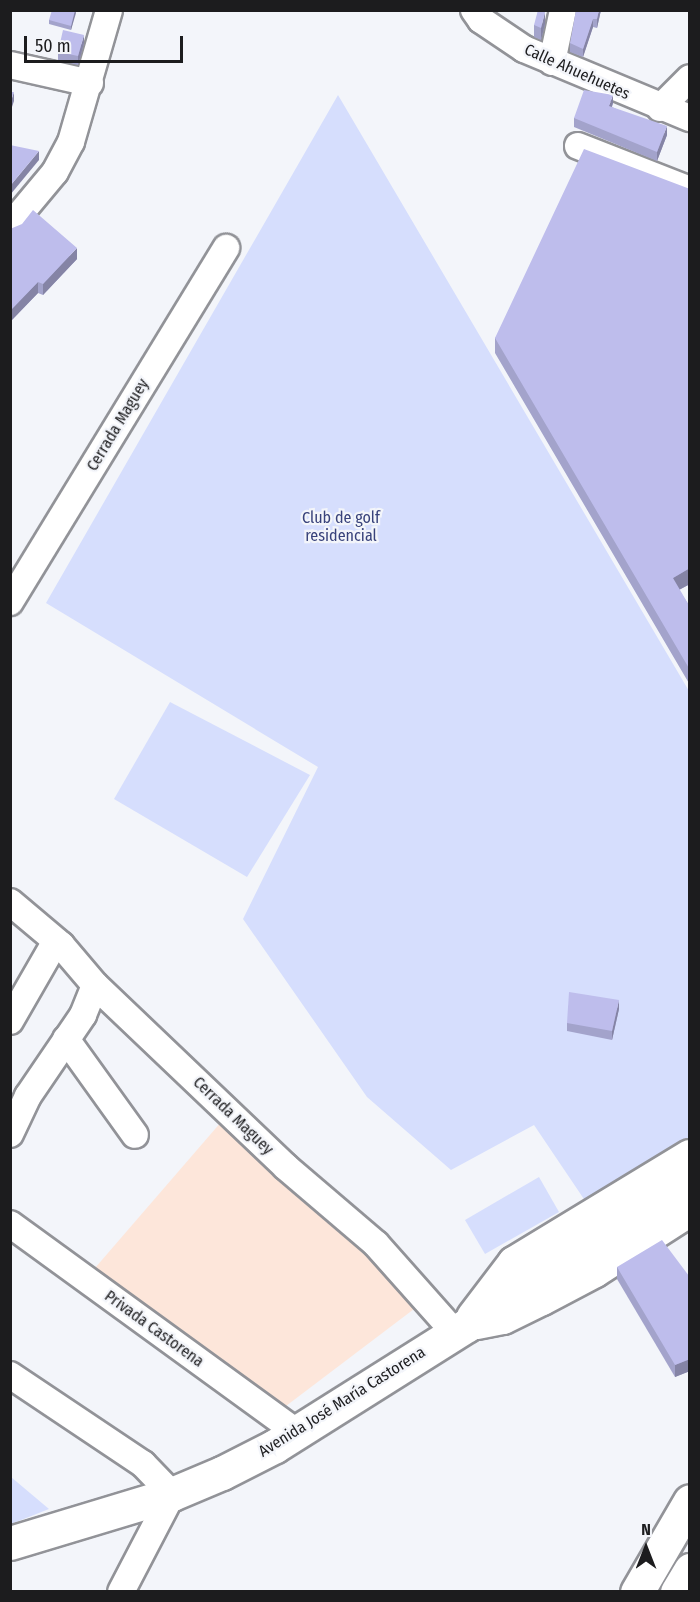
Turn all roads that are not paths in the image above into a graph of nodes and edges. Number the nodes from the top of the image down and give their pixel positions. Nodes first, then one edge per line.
1 (109, 10) edge
2 (474, 10) edge
3 (563, 10) edge
4 (552, 62) junction
5 (10, 65) edge
6 (690, 78) edge
7 (90, 83) junction
8 (660, 108) junction
9 (690, 118) edge
10 (578, 146) dead end
11 (690, 190) edge
12 (12, 223) edge
13 (226, 248) dead end
14 (10, 602) edge
15 (10, 902) edge
16 (56, 941) junction
17 (95, 985) junction
18 (10, 1021) edge
19 (66, 1039) junction
20 (10, 1134) edge
21 (135, 1135) dead end
22 (690, 1156) edge
23 (690, 1186) edge
24 (690, 1210) edge
25 (10, 1224) edge
26 (460, 1329) junction
27 (10, 1375) edge
28 (298, 1433) junction
29 (690, 1485) edge
30 (172, 1494) junction
31 (690, 1501) edge
32 (667, 1541) junction
33 (10, 1543) edge
34 (690, 1570) edge
35 (121, 1592) edge
36 (637, 1592) edge
37 (677, 1592) edge

1 - 7 street
2 - 4 street, Calle Ahuehuetes
3 - 4 street
4 - 8 street, Calle Ahuehuetes
5 - 7 street
6 - 8 street
7 - 12 street
8 - 9 street, Calle Ahuehuetes
10 - 11 street
13 - 14 street, Cerrada Maguey
15 - 16 street, Cerrada Maguey
16 - 17 street, Cerrada Maguey
16 - 18 street
17 - 19 street
17 - 26 street, Cerrada Maguey
19 - 20 street
19 - 21 street
22 - 26 street, Avenida José María Castorena
23 - 26 main road, Avenida José María Castorena
24 - 26 street, Avenida José María Castorena
25 - 28 street, Privada Castorena
26 - 28 main road, Avenida José María Castorena
27 - 30 street
28 - 30 main road, Avenida José María Castorena
29 - 32 main road
30 - 33 main road, Avenida José María Castorena
30 - 35 street
31 - 32 main road
32 - 36 main road
34 - 37 main road

